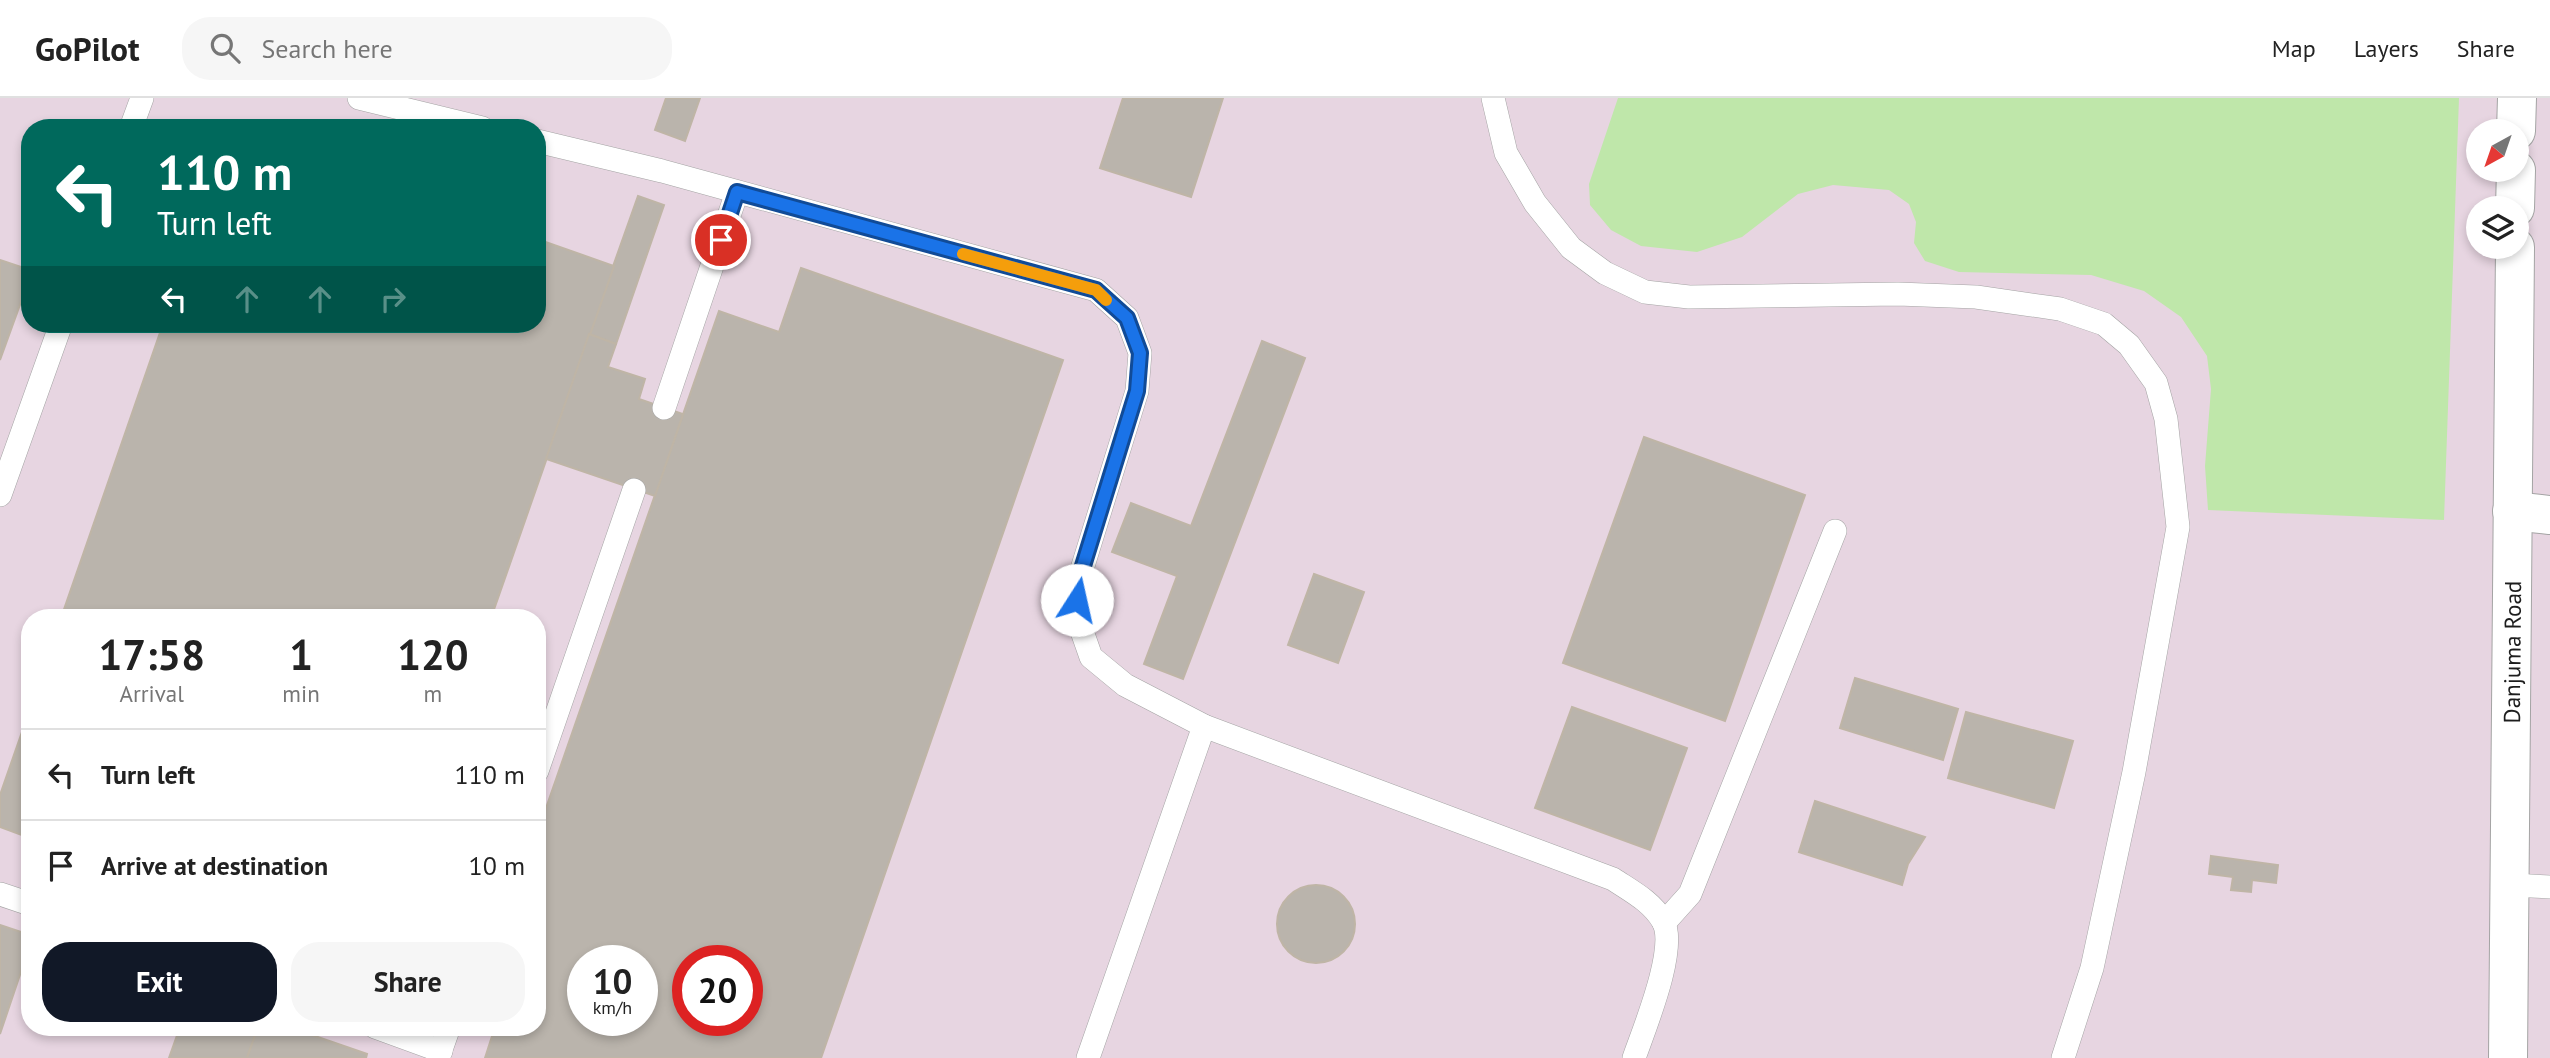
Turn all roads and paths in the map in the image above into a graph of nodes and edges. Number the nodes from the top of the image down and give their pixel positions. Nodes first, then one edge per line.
1 (142, 98) edge
2 (359, 98) edge
3 (1493, 98) edge
4 (2517, 98) edge
5 (134, 119) edge
6 (445, 119) edge
7 (2516, 119) edge
8 (546, 143) edge
9 (737, 192) junction
10 (2515, 259) edge
11 (58, 333) edge
12 (664, 408) dead end
13 (635, 490) dead end
14 (0, 495) edge
15 (2512, 511) junction
16 (2550, 515) edge
17 (1835, 531) dead end
18 (1203, 726) junction
19 (546, 745) edge
20 (2510, 885) junction
21 (2550, 887) edge
22 (0, 894) edge
23 (21, 901) edge
24 (1664, 923) junction
25 (396, 1036) edge
26 (446, 1036) edge
27 (439, 1054) edge
28 (1088, 1058) edge
29 (1634, 1058) edge
30 (2063, 1058) edge
31 (2508, 1058) edge

1 - 5 lane
2 - 6 lane
3 - 30 lane
4 - 7 street
8 - 9 lane
9 - 12 lane
9 - 18 lane
10 - 15 street, Danjuma Road
11 - 14 lane
13 - 19 lane
15 - 16 street
15 - 20 street, Danjuma Road
17 - 24 lane
18 - 24 lane
18 - 28 lane
20 - 21 lane
20 - 31 street, Danjuma Road
22 - 23 lane
24 - 29 lane
25 - 27 lane
26 - 27 lane

